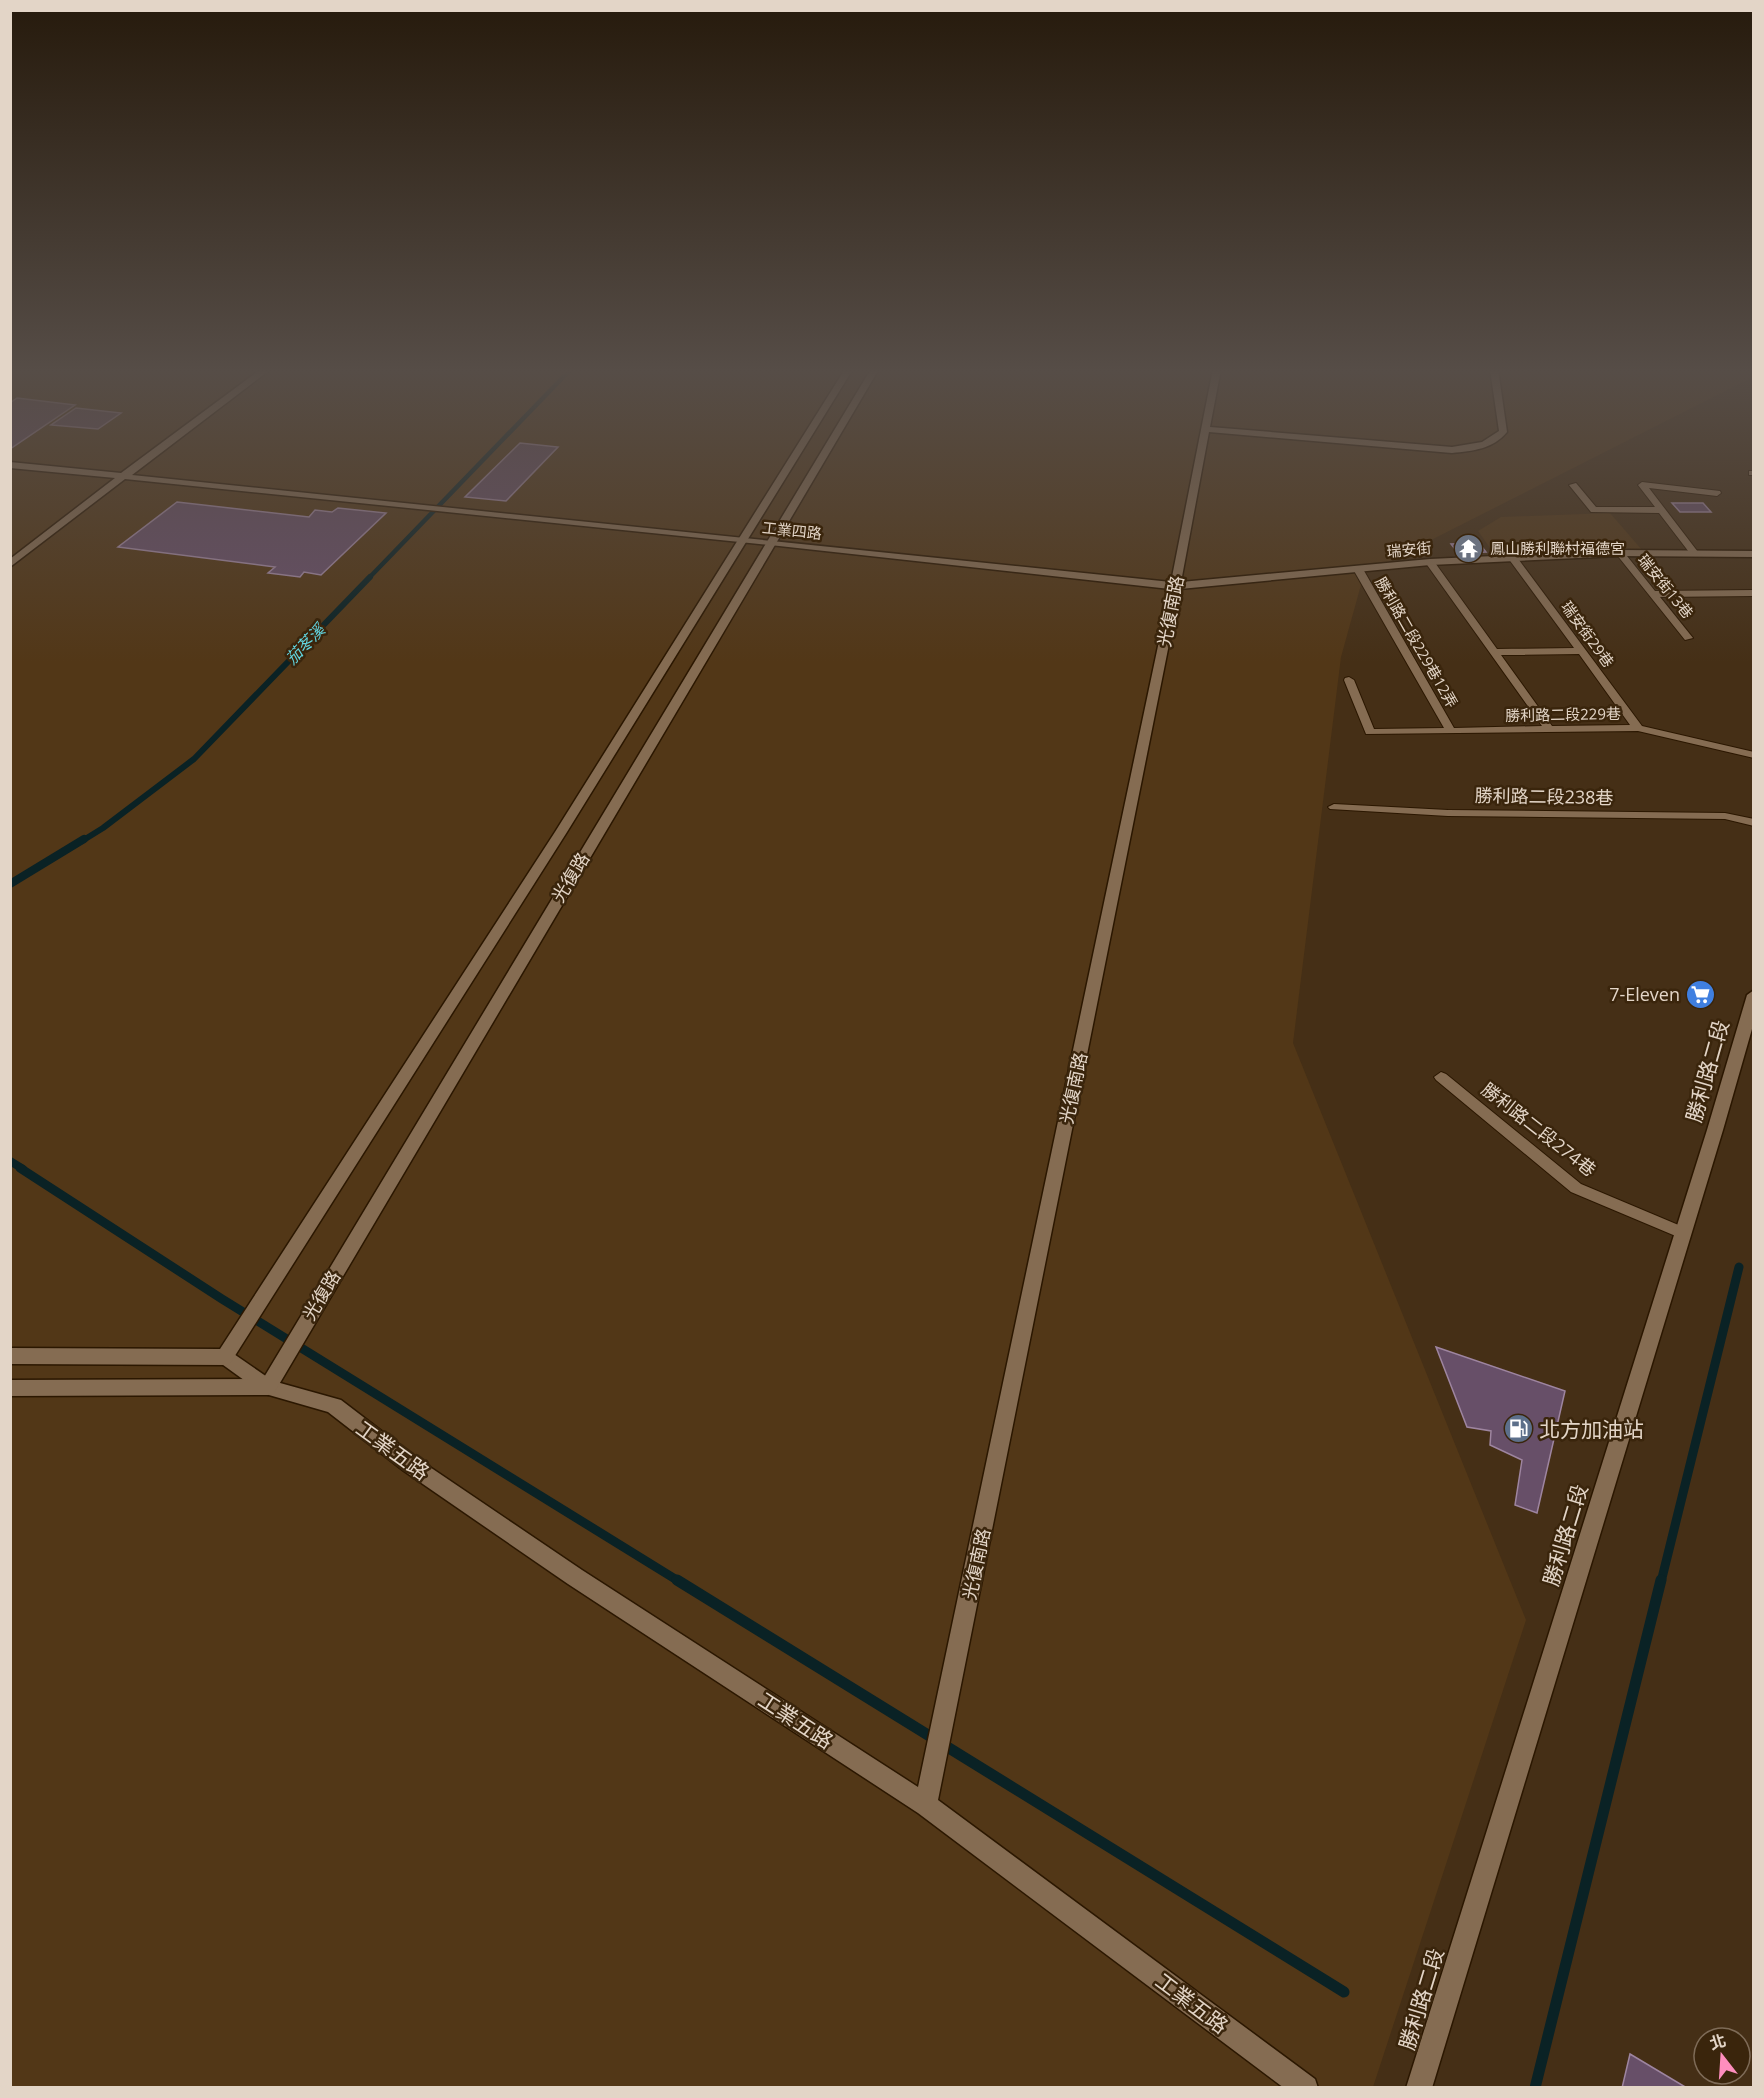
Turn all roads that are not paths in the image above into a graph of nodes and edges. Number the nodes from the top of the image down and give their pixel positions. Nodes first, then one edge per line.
1 (26, 467) edge
2 (136, 467) edge
3 (788, 467) edge
4 (816, 467) edge
5 (1199, 467) edge
6 (121, 478) junction
7 (1573, 485) dead end
8 (1717, 493) dead end
9 (1661, 510) junction
10 (743, 540) junction
11 (770, 542) junction
12 (1620, 553) junction
13 (1695, 554) junction
14 (1754, 554) edge
15 (1513, 558) junction
16 (1430, 562) junction
17 (10, 564) edge
18 (1358, 569) junction
19 (1175, 586) junction
20 (1754, 593) edge
21 (1653, 594) junction
22 (1688, 638) dead end
23 (1582, 651) junction
24 (1495, 652) junction
25 (1349, 680) dead end
26 (1638, 728) junction
27 (1549, 729) junction
28 (1451, 731) junction
29 (1754, 755) edge
30 (1334, 807) dead end
31 (1754, 823) edge
32 (1754, 995) edge
33 (1441, 1077) dead end
34 (1683, 1233) junction
35 (10, 1356) edge
36 (225, 1357) junction
37 (268, 1387) junction
38 (10, 1388) edge
39 (926, 1806) junction
40 (1306, 2088) edge
41 (1419, 2088) edge

1 - 6 street, 工業四路
2 - 6 street
3 - 10 street, 光復路
4 - 11 street, 光復路
5 - 19 street, 光復南路
6 - 10 street, 工業四路
6 - 17 street
7 - 9 lane
8 - 9 lane
9 - 13 lane
10 - 11 street, 工業四路
10 - 36 street, 光復路
11 - 19 street, 工業四路
11 - 37 street, 光復路
12 - 13 street, 瑞安街
12 - 15 street, 瑞安街
12 - 21 lane, 瑞安街13巷
13 - 14 street, 瑞安街
15 - 16 street, 瑞安街
15 - 23 lane, 瑞安街29巷
16 - 18 street, 瑞安街
16 - 24 lane
18 - 19 street, 瑞安街
18 - 28 lane, 勝利路二段229巷12弄
19 - 39 street, 光復南路
20 - 21 lane
21 - 22 lane, 瑞安街13巷
23 - 24 lane
23 - 26 lane, 瑞安街29巷
24 - 27 lane
25 - 28 lane, 勝利路二段229巷
26 - 27 lane, 勝利路二段229巷
26 - 29 lane, 勝利路二段229巷
27 - 28 lane, 勝利路二段229巷
30 - 31 lane, 勝利路二段238巷
32 - 34 street, 勝利路二段
33 - 34 lane, 勝利路二段274巷
34 - 41 street, 勝利路二段
35 - 36 street
36 - 37 street, 工業五路
37 - 38 street, 工業五路
37 - 39 street, 工業五路
39 - 40 street, 工業五路

